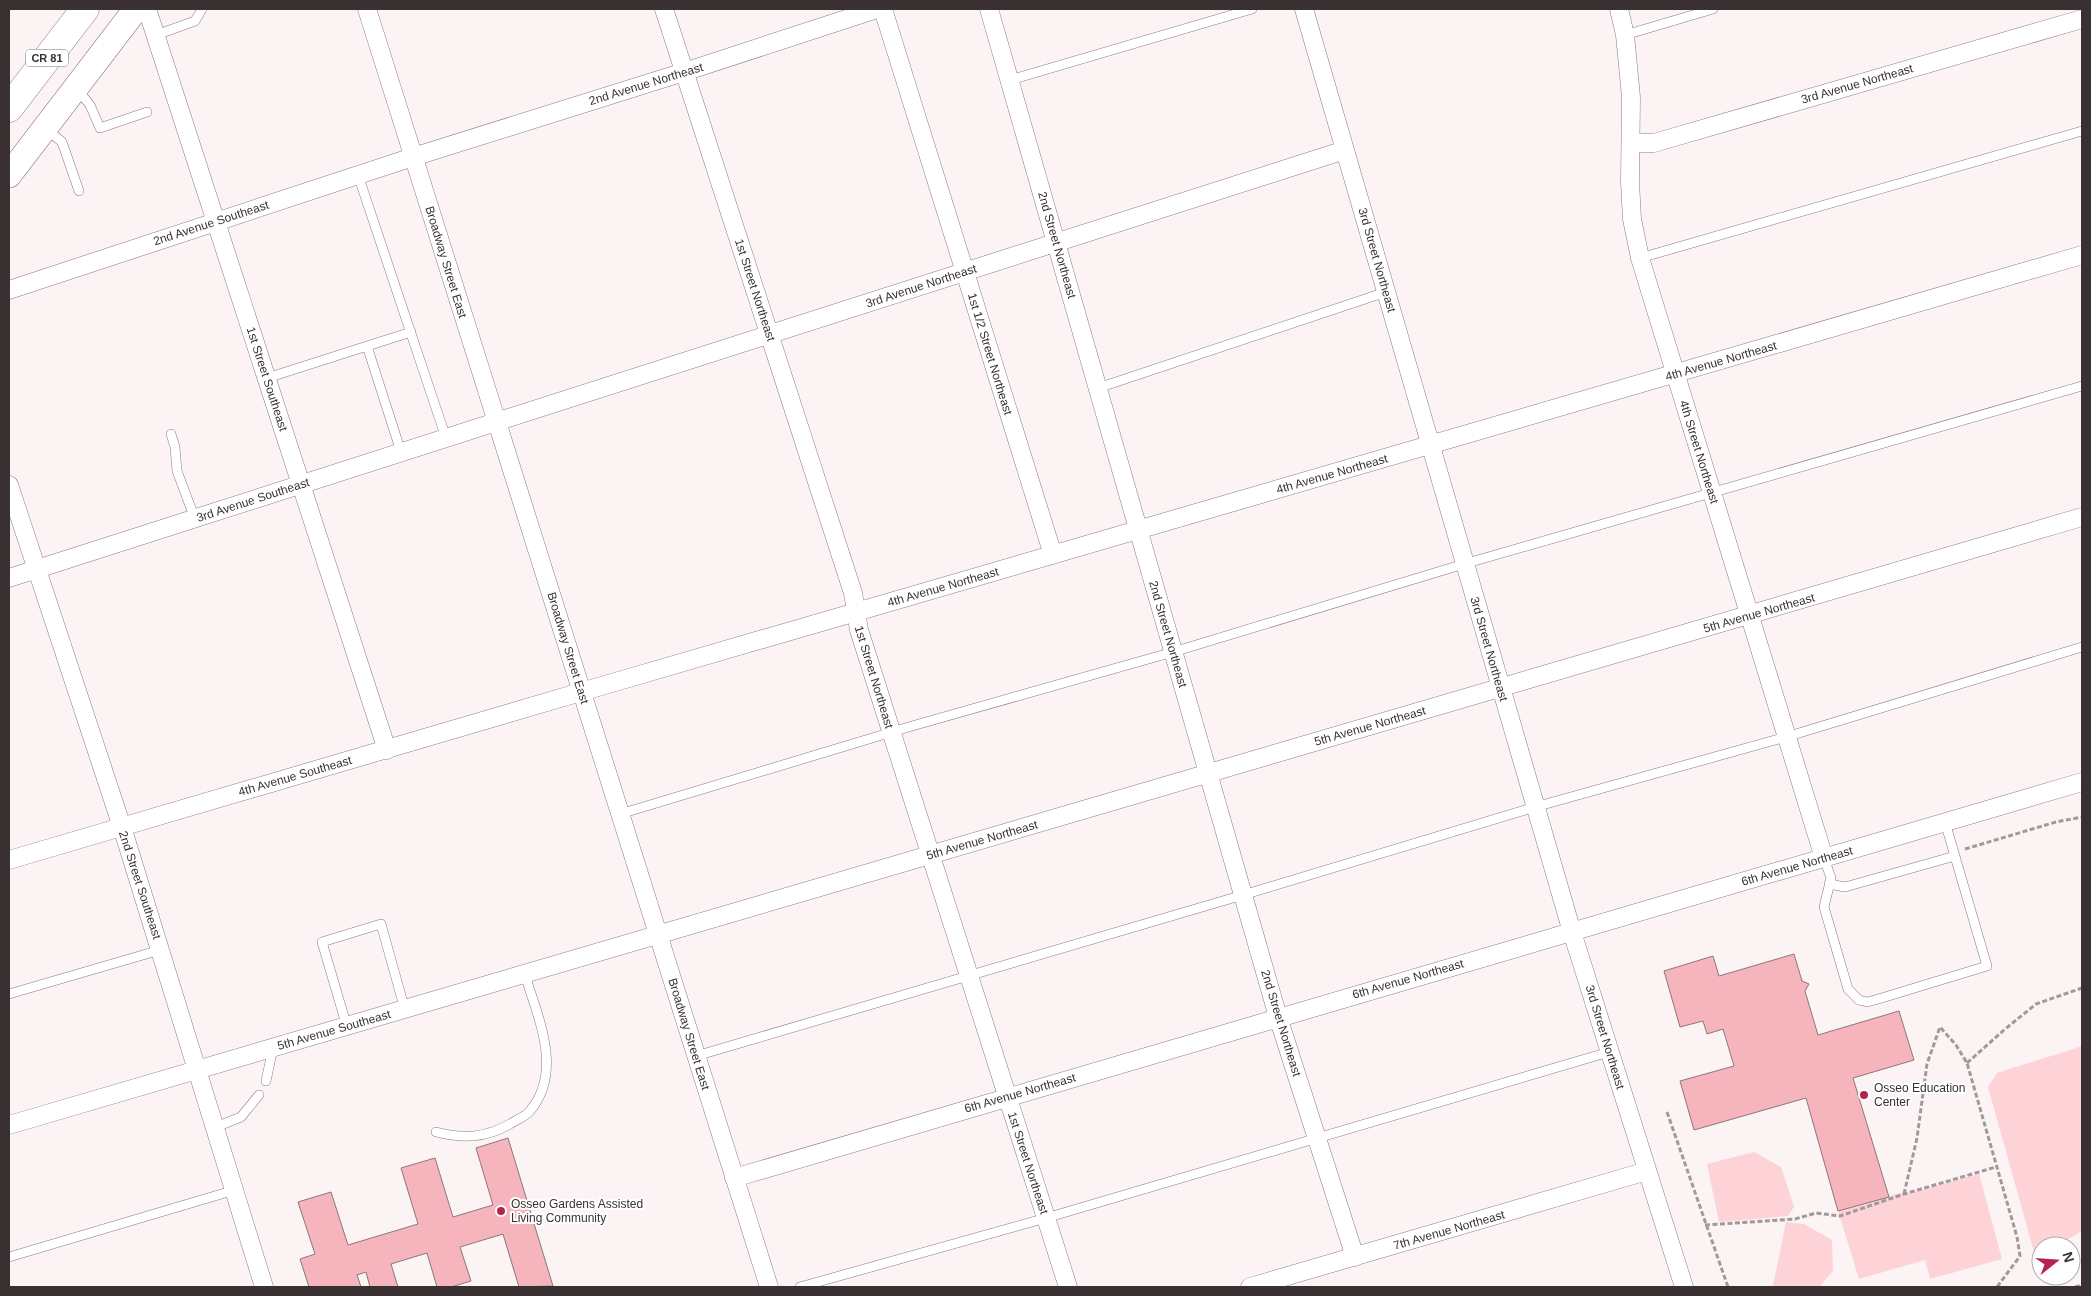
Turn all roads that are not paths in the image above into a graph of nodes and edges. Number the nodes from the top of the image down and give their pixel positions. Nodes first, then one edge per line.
1 (85, 9) edge
2 (136, 9) edge
3 (147, 9) edge
4 (202, 9) edge
5 (367, 9) edge
6 (664, 9) edge
7 (877, 9) edge
8 (883, 9) edge
9 (989, 9) edge
10 (1252, 9) edge
11 (1304, 9) edge
12 (1619, 9) edge
13 (1713, 9) edge
14 (2082, 19) edge
15 (1625, 35) junction
16 (156, 36) junction
17 (684, 72) junction
18 (1010, 80) junction
19 (76, 86) junction
20 (9, 108) edge
21 (147, 112) dead end
22 (44, 127) junction
23 (2082, 131) edge
24 (1631, 143) junction
25 (1346, 150) junction
26 (413, 157) junction
27 (9, 175) edge
28 (358, 175) junction
29 (79, 191) dead end
30 (216, 222) junction
31 (1056, 242) junction
32 (2082, 255) edge
33 (1640, 258) junction
34 (965, 272) junction
35 (9, 290) edge
36 (1386, 292) junction
37 (411, 332) junction
38 (770, 334) junction
39 (367, 346) junction
40 (1675, 375) junction
41 (267, 378) junction
42 (2082, 386) edge
43 (1098, 388) junction
44 (496, 421) junction
45 (171, 434) dead end
46 (446, 438) junction
47 (1429, 445) junction
48 (401, 452) junction
49 (301, 484) junction
50 (9, 485) edge
51 (1711, 494) junction
52 (2082, 517) edge
53 (194, 519) junction
54 (1138, 530) junction
55 (1053, 555) junction
56 (1464, 564) junction
57 (35, 570) junction
58 (9, 578) edge
59 (856, 612) junction
60 (1749, 616) junction
61 (2082, 647) edge
62 (1173, 652) junction
63 (1500, 688) junction
64 (582, 692) junction
65 (891, 732) junction
66 (1786, 737) junction
67 (387, 750) junction
68 (1208, 773) junction
69 (2082, 782) edge
70 (1535, 807) junction
71 (620, 814) junction
72 (1945, 822) junction
73 (122, 828) junction
74 (929, 855) junction
75 (1955, 856) junction
76 (1824, 858) junction
77 (9, 860) edge
78 (1829, 884) junction
79 (1243, 895) junction
80 (1572, 932) junction
81 (658, 935) junction
82 (160, 950) junction
83 (524, 975) junction
84 (968, 976) junction
85 (9, 994) edge
86 (405, 1010) junction
87 (1278, 1017) junction
88 (347, 1027) junction
89 (273, 1048) junction
90 (1610, 1052) junction
91 (696, 1056) junction
92 (197, 1070) junction
93 (266, 1081) dead end
94 (259, 1095) dead end
95 (1007, 1097) junction
96 (9, 1125) edge
97 (216, 1127) junction
98 (436, 1132) dead end
99 (1317, 1138) junction
100 (1647, 1171) junction
101 (734, 1178) junction
102 (235, 1190) junction
103 (1046, 1218) junction
104 (9, 1257) edge
105 (1355, 1257) junction
106 (264, 1287) edge
107 (769, 1287) edge
108 (800, 1287) edge
109 (1068, 1287) edge
110 (1250, 1287) edge
111 (1684, 1287) edge

1 - 20 highway, CR 81
2 - 19 street
3 - 16 street, 1st Street Southeast
4 - 16 lane
5 - 26 street, Broadway Street East
6 - 17 street, 1st Street Northeast
7 - 17 street, 2nd Avenue Northeast
8 - 34 street, 1st 1/2 Street Northeast
9 - 18 street, 2nd Street Northeast
10 - 18 lane
11 - 25 street, 3rd Street Northeast
12 - 15 street, 4th Street Northeast
13 - 15 lane
14 - 24 street, 3rd Avenue Northeast
15 - 24 street, 4th Street Northeast
16 - 30 street, 1st Street Southeast
17 - 26 street, 2nd Avenue Northeast
17 - 38 street, 1st Street Northeast
18 - 31 street, 2nd Street Northeast
19 - 21 lane
19 - 22 street
22 - 27 street
22 - 29 lane
23 - 33 lane
24 - 33 street, 4th Street Northeast
25 - 31 street, 3rd Avenue Northeast
25 - 36 street, 3rd Street Northeast
26 - 28 street, 2nd Avenue Southeast
26 - 44 street, Broadway Street East
28 - 30 street, 2nd Avenue Southeast
28 - 37 lane
30 - 35 street, 2nd Avenue Southeast
30 - 41 street, 1st Street Southeast
31 - 34 street, 3rd Avenue Northeast
31 - 43 street, 2nd Street Northeast
32 - 40 street, 4th Avenue Northeast
33 - 40 street, 4th Street Northeast
34 - 38 street, 3rd Avenue Northeast
34 - 55 street, 1st 1/2 Street Northeast
36 - 43 lane
36 - 47 street, 3rd Street Northeast
37 - 39 lane
37 - 46 lane
38 - 44 street, 3rd Avenue Northeast
38 - 59 street, 1st Street Northeast
39 - 41 lane
39 - 48 lane
40 - 47 street, 4th Avenue Northeast
40 - 51 street, 4th Street Northeast
41 - 49 street, 1st Street Southeast
42 - 51 lane
43 - 54 street, 2nd Street Northeast
44 - 46 street, 3rd Avenue Southeast
44 - 64 street, Broadway Street East
45 - 53 lane
46 - 48 street, 3rd Avenue Southeast
47 - 54 street, 4th Avenue Northeast
47 - 56 street, 3rd Street Northeast
48 - 49 street, 3rd Avenue Southeast
49 - 53 street, 3rd Avenue Southeast
49 - 67 street, 1st Street Southeast
50 - 57 street, 2nd Street Southeast
51 - 56 lane
51 - 60 street, 4th Street Northeast
52 - 60 street, 5th Avenue Northeast
53 - 57 street, 3rd Avenue Southeast
54 - 55 street, 4th Avenue Northeast
54 - 62 street, 2nd Street Northeast
55 - 59 street, 4th Avenue Northeast
56 - 62 lane
56 - 63 street, 3rd Street Northeast
57 - 58 street, 3rd Avenue Southeast
57 - 73 street, 2nd Street Southeast
59 - 64 street, 4th Avenue Northeast
59 - 65 street, 1st Street Northeast
60 - 63 street, 5th Avenue Northeast
60 - 66 street, 4th Street Northeast
61 - 66 lane
62 - 65 lane
62 - 68 street, 2nd Street Northeast
63 - 68 street, 5th Avenue Northeast
63 - 70 street, 3rd Street Northeast
64 - 67 street, 4th Avenue Southeast
64 - 71 street, Broadway Street East
65 - 71 lane
65 - 74 street, 1st Street Northeast
66 - 70 lane
66 - 76 street, 4th Street Northeast
67 - 73 street, 4th Avenue Southeast
68 - 74 street, 5th Avenue Northeast
68 - 79 street, 2nd Street Northeast
69 - 72 street, 6th Avenue Northeast
70 - 79 lane
70 - 80 street, 3rd Street Northeast
71 - 81 street, Broadway Street East
72 - 75 lane
72 - 76 street, 6th Avenue Northeast
73 - 77 street, 4th Avenue Southeast
73 - 82 street, 2nd Street Southeast
74 - 81 street, 5th Avenue Northeast
74 - 84 street, 1st Street Northeast
75 - 78 lane
75 - 78 lane
76 - 78 lane
76 - 80 street, 6th Avenue Northeast
79 - 84 lane
79 - 87 street, 2nd Street Northeast
80 - 87 street, 6th Avenue Northeast
80 - 90 street, 3rd Street Northeast
81 - 83 street, 5th Avenue Southeast
81 - 91 street, Broadway Street East
82 - 85 lane
82 - 92 street, 2nd Street Southeast
83 - 86 street, 5th Avenue Southeast
83 - 98 lane
84 - 91 lane
84 - 95 street, 1st Street Northeast
86 - 88 street, 5th Avenue Southeast
86 - 88 lane
87 - 95 street, 6th Avenue Northeast
87 - 99 street, 2nd Street Northeast
88 - 89 street, 5th Avenue Southeast
89 - 92 street, 5th Avenue Southeast
89 - 93 lane
90 - 99 lane
90 - 100 street, 3rd Street Northeast
91 - 101 street, Broadway Street East
92 - 96 street, 5th Avenue Southeast
92 - 97 street, 2nd Street Southeast
94 - 97 lane
95 - 101 street, 6th Avenue Northeast
95 - 103 street, 1st Street Northeast
97 - 102 street, 2nd Street Southeast
99 - 103 lane
99 - 105 street, 2nd Street Northeast
100 - 105 street, 7th Avenue Northeast
100 - 111 street, 3rd Street Northeast
101 - 107 street, Broadway Street East
102 - 104 lane
102 - 106 street, 2nd Street Southeast
103 - 108 lane
103 - 109 street, 1st Street Northeast
105 - 110 street, 7th Avenue Northeast

